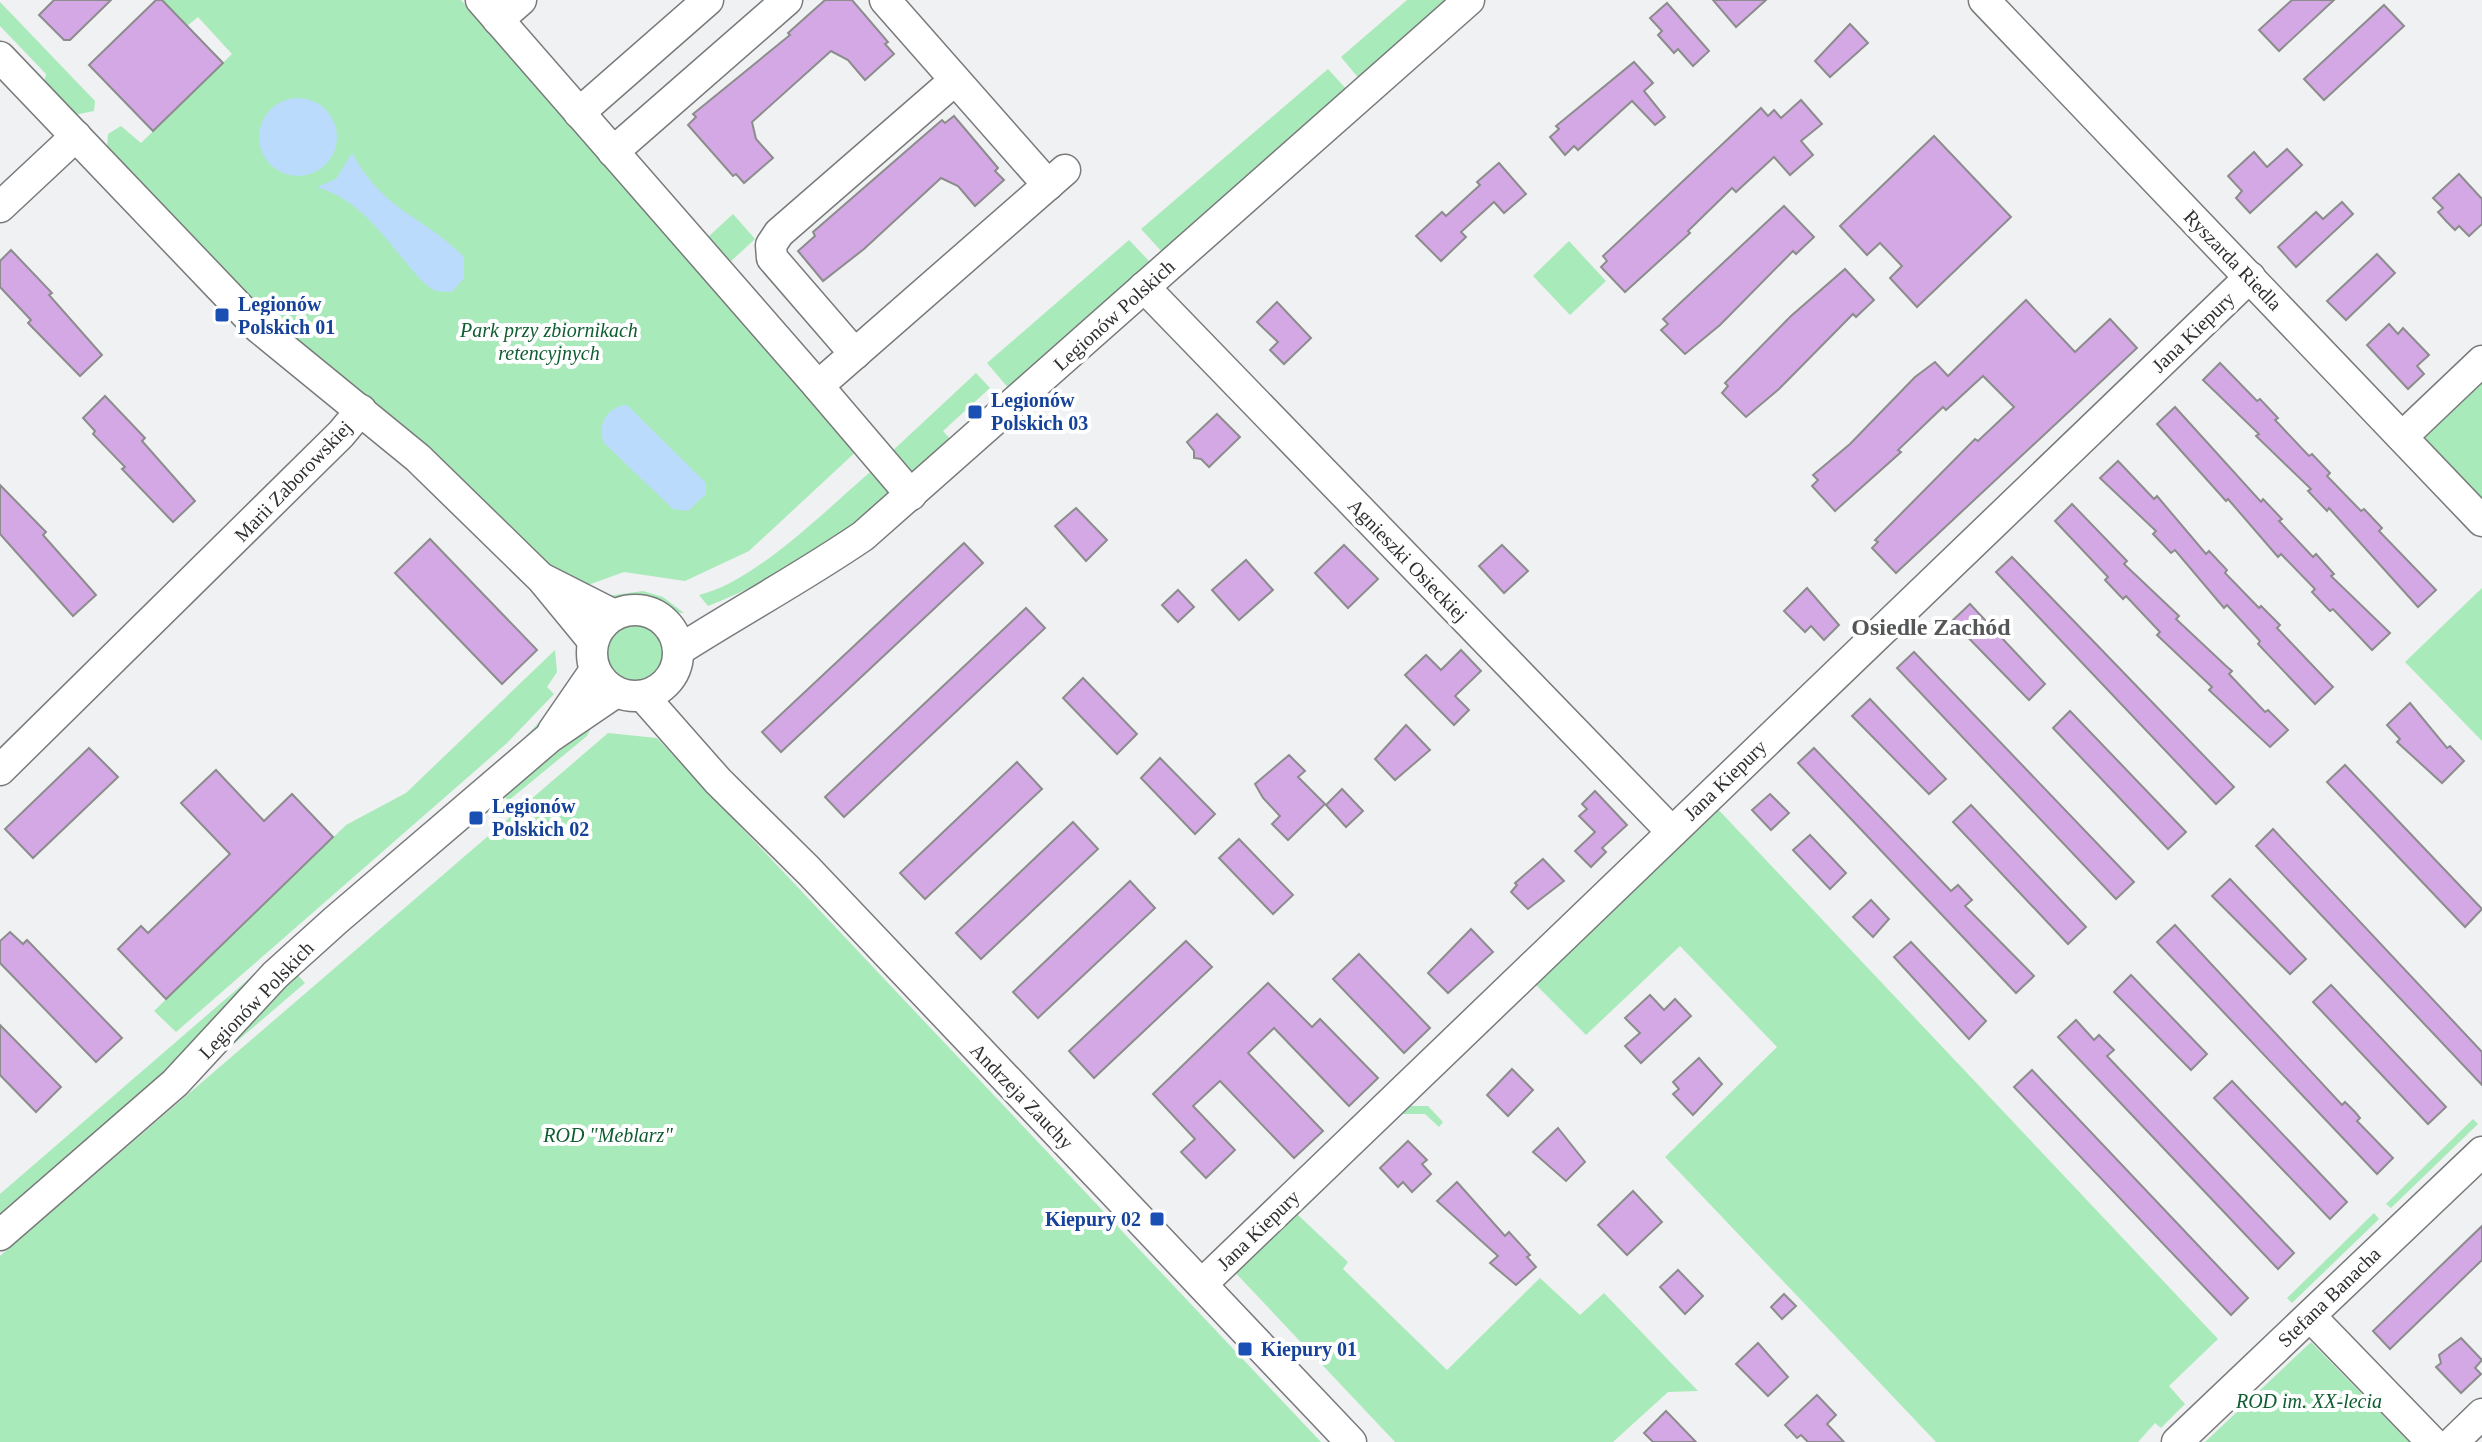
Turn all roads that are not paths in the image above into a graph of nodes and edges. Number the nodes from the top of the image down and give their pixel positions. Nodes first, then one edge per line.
1 (521, 0) edge
2 (708, 0) edge
3 (787, 0) edge
4 (885, 0) edge
5 (1469, 0) edge
6 (1984, 0) edge
7 (490, 10) edge
8 (0, 57) edge
9 (955, 80) junction
10 (579, 113) junction
11 (76, 136) junction
12 (613, 152) junction
13 (0, 207) edge
14 (2250, 277) junction
15 (1144, 287) junction
16 (855, 354) junction
17 (2482, 361) edge
18 (818, 386) junction
19 (361, 410) junction
20 (2402, 437) junction
21 (911, 495) junction
22 (2482, 521) edge
23 (542, 579) junction
24 (614, 615) junction
25 (673, 637) junction
26 (594, 655) junction
27 (642, 690) junction
28 (550, 737) junction
29 (0, 770) edge
30 (1672, 832) junction
31 (2482, 1152) edge
32 (0, 1235) edge
33 (1202, 1284) junction
34 (2310, 1316) junction
35 (2482, 1414) edge
36 (1351, 1442) edge
37 (2177, 1442) edge
38 (2432, 1442) edge
39 (2453, 1442) edge

1 - 7 street
2 - 10 street
3 - 12 street
4 - 9 street
5 - 15 street, Legionów Polskich
6 - 14 street, Ryszarda Riedla
7 - 10 street
8 - 11 street, Marii Zaborowskiej
9 - 16 street
9 - 16 street
10 - 12 street
11 - 13 street
11 - 19 street, Marii Zaborowskiej
12 - 18 street
14 - 20 street, Ryszarda Riedla
14 - 30 street, Jana Kiepury
15 - 21 street, Legionów Polskich
15 - 30 street, Agnieszki Osieckiej
16 - 18 street
17 - 20 street
18 - 21 street
19 - 23 street
19 - 29 street, Marii Zaborowskiej
20 - 22 street, Ryszarda Riedla
21 - 25 street, Legionów Polskich
23 - 24 street
23 - 26 street
24 - 25 street
24 - 26 street
25 - 27 street
26 - 27 street
26 - 28 street, Legionów Polskich
27 - 28 street, Legionów Polskich
27 - 33 street, Andrzeja Zauchy
28 - 32 street, Legionów Polskich
30 - 33 street, Jana Kiepury
31 - 34 street, Stefana Banacha
33 - 36 street, Andrzeja Zauchy
34 - 37 street, Stefana Banacha
34 - 38 street
35 - 39 street

